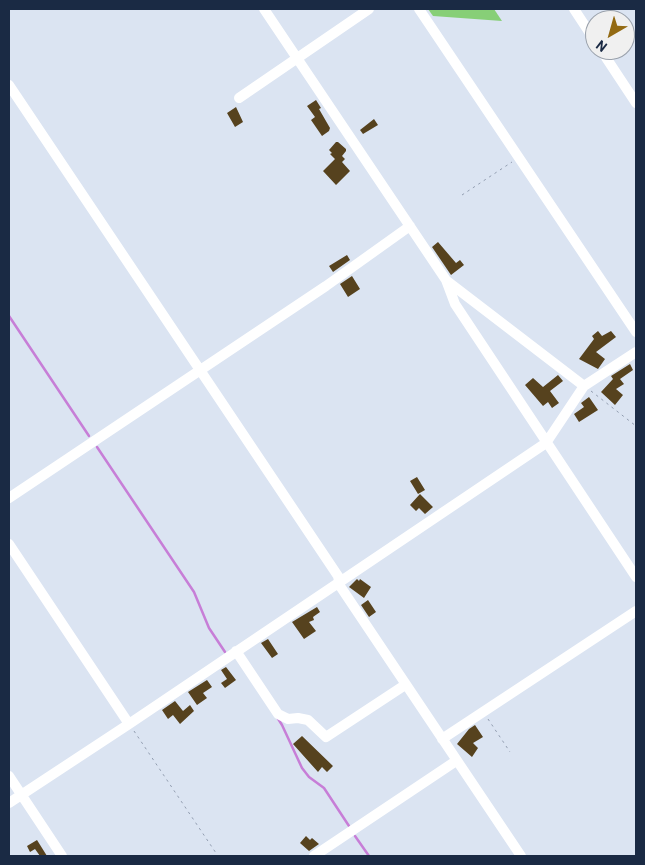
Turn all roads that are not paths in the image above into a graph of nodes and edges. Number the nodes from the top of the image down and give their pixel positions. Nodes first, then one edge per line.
1 (264, 9) edge
2 (369, 9) edge
3 (419, 9) edge
4 (574, 9) edge
5 (585, 26) edge
6 (297, 58) junction
7 (608, 60) edge
8 (9, 85) edge
9 (239, 98) dead end
10 (636, 103) edge
11 (410, 226) junction
12 (446, 280) junction
13 (636, 332) edge
14 (636, 352) edge
15 (200, 371) junction
16 (584, 386) junction
17 (546, 443) junction
18 (9, 498) edge
19 (9, 544) edge
20 (636, 577) edge
21 (339, 582) junction
22 (636, 611) edge
23 (236, 651) junction
24 (405, 685) junction
25 (129, 724) junction
26 (442, 739) junction
27 (456, 761) junction
28 (9, 776) edge
29 (22, 795) junction
30 (9, 803) edge
31 (62, 856) edge
32 (314, 856) edge
33 (521, 856) edge

1 - 6 street
2 - 6 street
3 - 13 street
4 - 5 street
6 - 9 street
6 - 11 street
7 - 10 street
8 - 15 street
11 - 12 street
11 - 15 street
12 - 16 street
12 - 17 street
14 - 16 street
15 - 18 street
15 - 21 street
16 - 17 street
17 - 20 street
17 - 21 street
19 - 25 street
21 - 23 street
21 - 24 street
22 - 26 street
23 - 24 street
23 - 25 street
24 - 26 street
25 - 29 street
26 - 27 street
27 - 32 street
27 - 33 street
28 - 29 street
29 - 30 street
29 - 31 street

